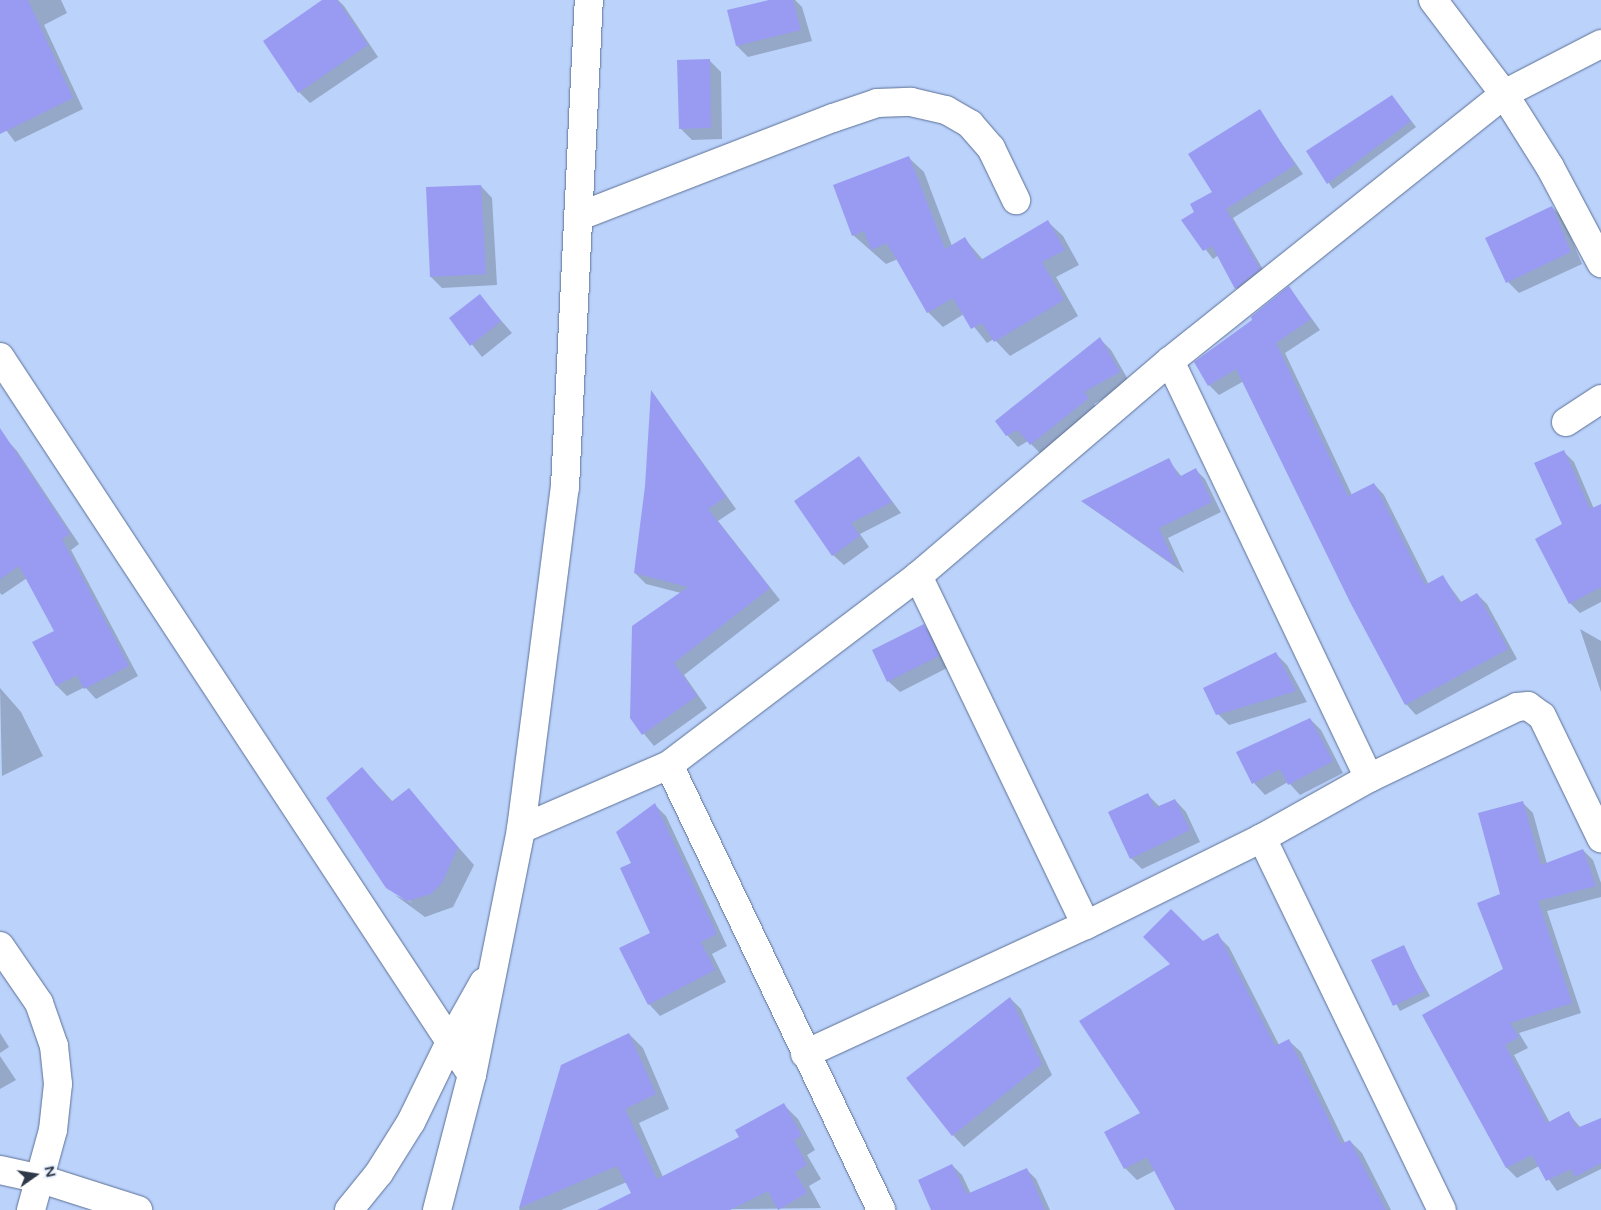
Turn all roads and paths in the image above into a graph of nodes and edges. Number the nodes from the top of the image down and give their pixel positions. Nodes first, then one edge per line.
1 (589, 0) edge
2 (1433, 0) edge
3 (1601, 44) edge
4 (1504, 94) junction
5 (1016, 200) dead end
6 (580, 216) junction
7 (1601, 263) edge
8 (0, 357) edge
9 (1170, 361) junction
10 (1601, 399) edge
11 (1566, 422) dead end
12 (918, 576) junction
13 (669, 765) junction
14 (1369, 778) junction
15 (521, 829) junction
16 (1262, 838) junction
17 (1601, 838) edge
18 (1086, 925) junction
19 (0, 946) edge
20 (495, 962) junction
21 (449, 1044) junction
22 (805, 1054) junction
23 (472, 1075) junction
24 (0, 1170) edge
25 (41, 1179) junction
26 (31, 1210) edge
27 (138, 1210) edge
28 (349, 1210) edge
29 (437, 1210) edge
30 (881, 1210) edge
31 (1442, 1210) edge

1 - 6 street
2 - 4 street
3 - 4 street
4 - 7 street
4 - 9 street
5 - 6 street
6 - 15 street
8 - 21 street
9 - 12 street
9 - 14 street
10 - 11 street
12 - 13 street
12 - 18 street
13 - 15 street
13 - 22 street
14 - 16 street
14 - 17 street
15 - 20 street
16 - 18 street
16 - 31 street
18 - 22 street
19 - 25 street
20 - 21 street
20 - 23 street
21 - 23 street
21 - 28 street
22 - 30 street
23 - 29 street
24 - 25 street
25 - 26 street
25 - 27 street

